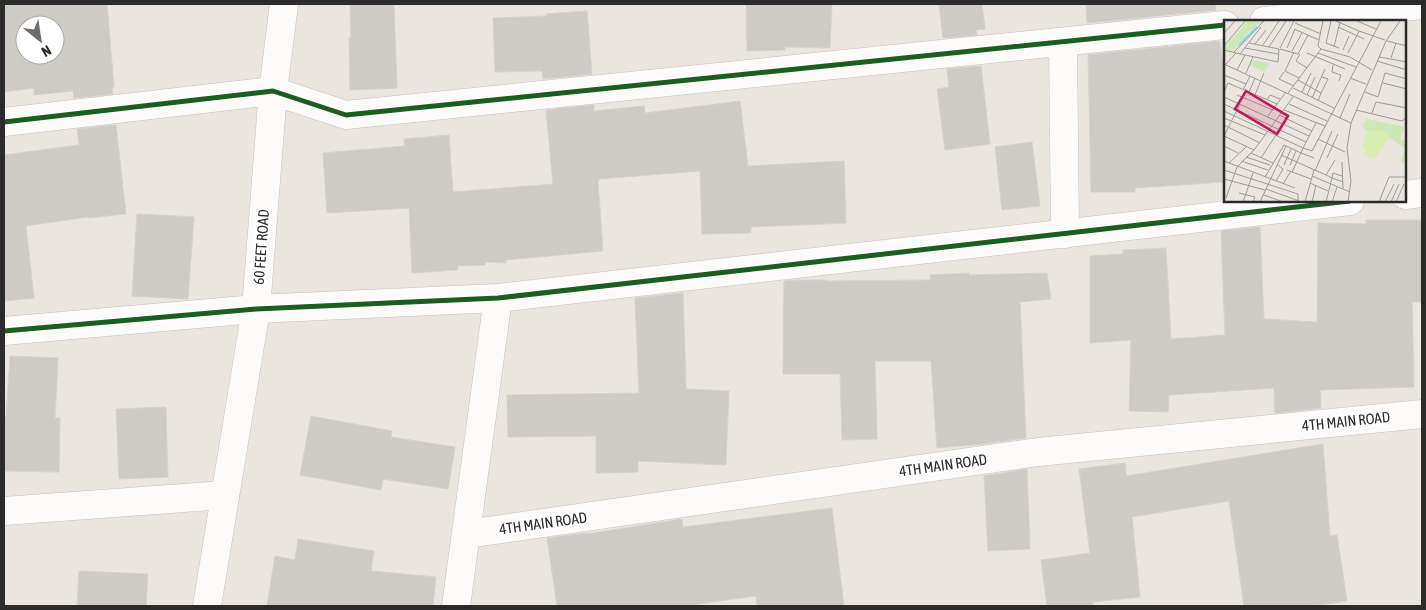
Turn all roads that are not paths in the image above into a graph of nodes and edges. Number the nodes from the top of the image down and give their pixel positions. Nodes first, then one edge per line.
1 (284, 4) edge
2 (1422, 5) edge
3 (1356, 12) edge
4 (1274, 20) edge
5 (1224, 25) edge
6 (1063, 42) junction
7 (273, 91) junction
8 (4, 122) edge
9 (1422, 193) edge
10 (1406, 195) edge
11 (1341, 202) edge
12 (1065, 234) junction
13 (498, 298) junction
14 (256, 309) junction
15 (4, 331) edge
16 (1422, 414) edge
17 (225, 495) junction
18 (4, 511) edge
19 (467, 534) junction
20 (207, 606) edge
21 (456, 606) edge

1 - 7 street, 60 FEET ROAD
2 - 3 street
3 - 4 street
5 - 6 street
6 - 7 street
6 - 12 street
7 - 8 street
7 - 14 street, 60 FEET ROAD
9 - 10 street
11 - 12 street
12 - 13 street
13 - 14 street
13 - 19 street
14 - 15 street
14 - 17 street, 60 FEET ROAD
16 - 19 street, 4TH MAIN ROAD
17 - 18 street
17 - 20 street, 60 FEET ROAD
19 - 21 street

